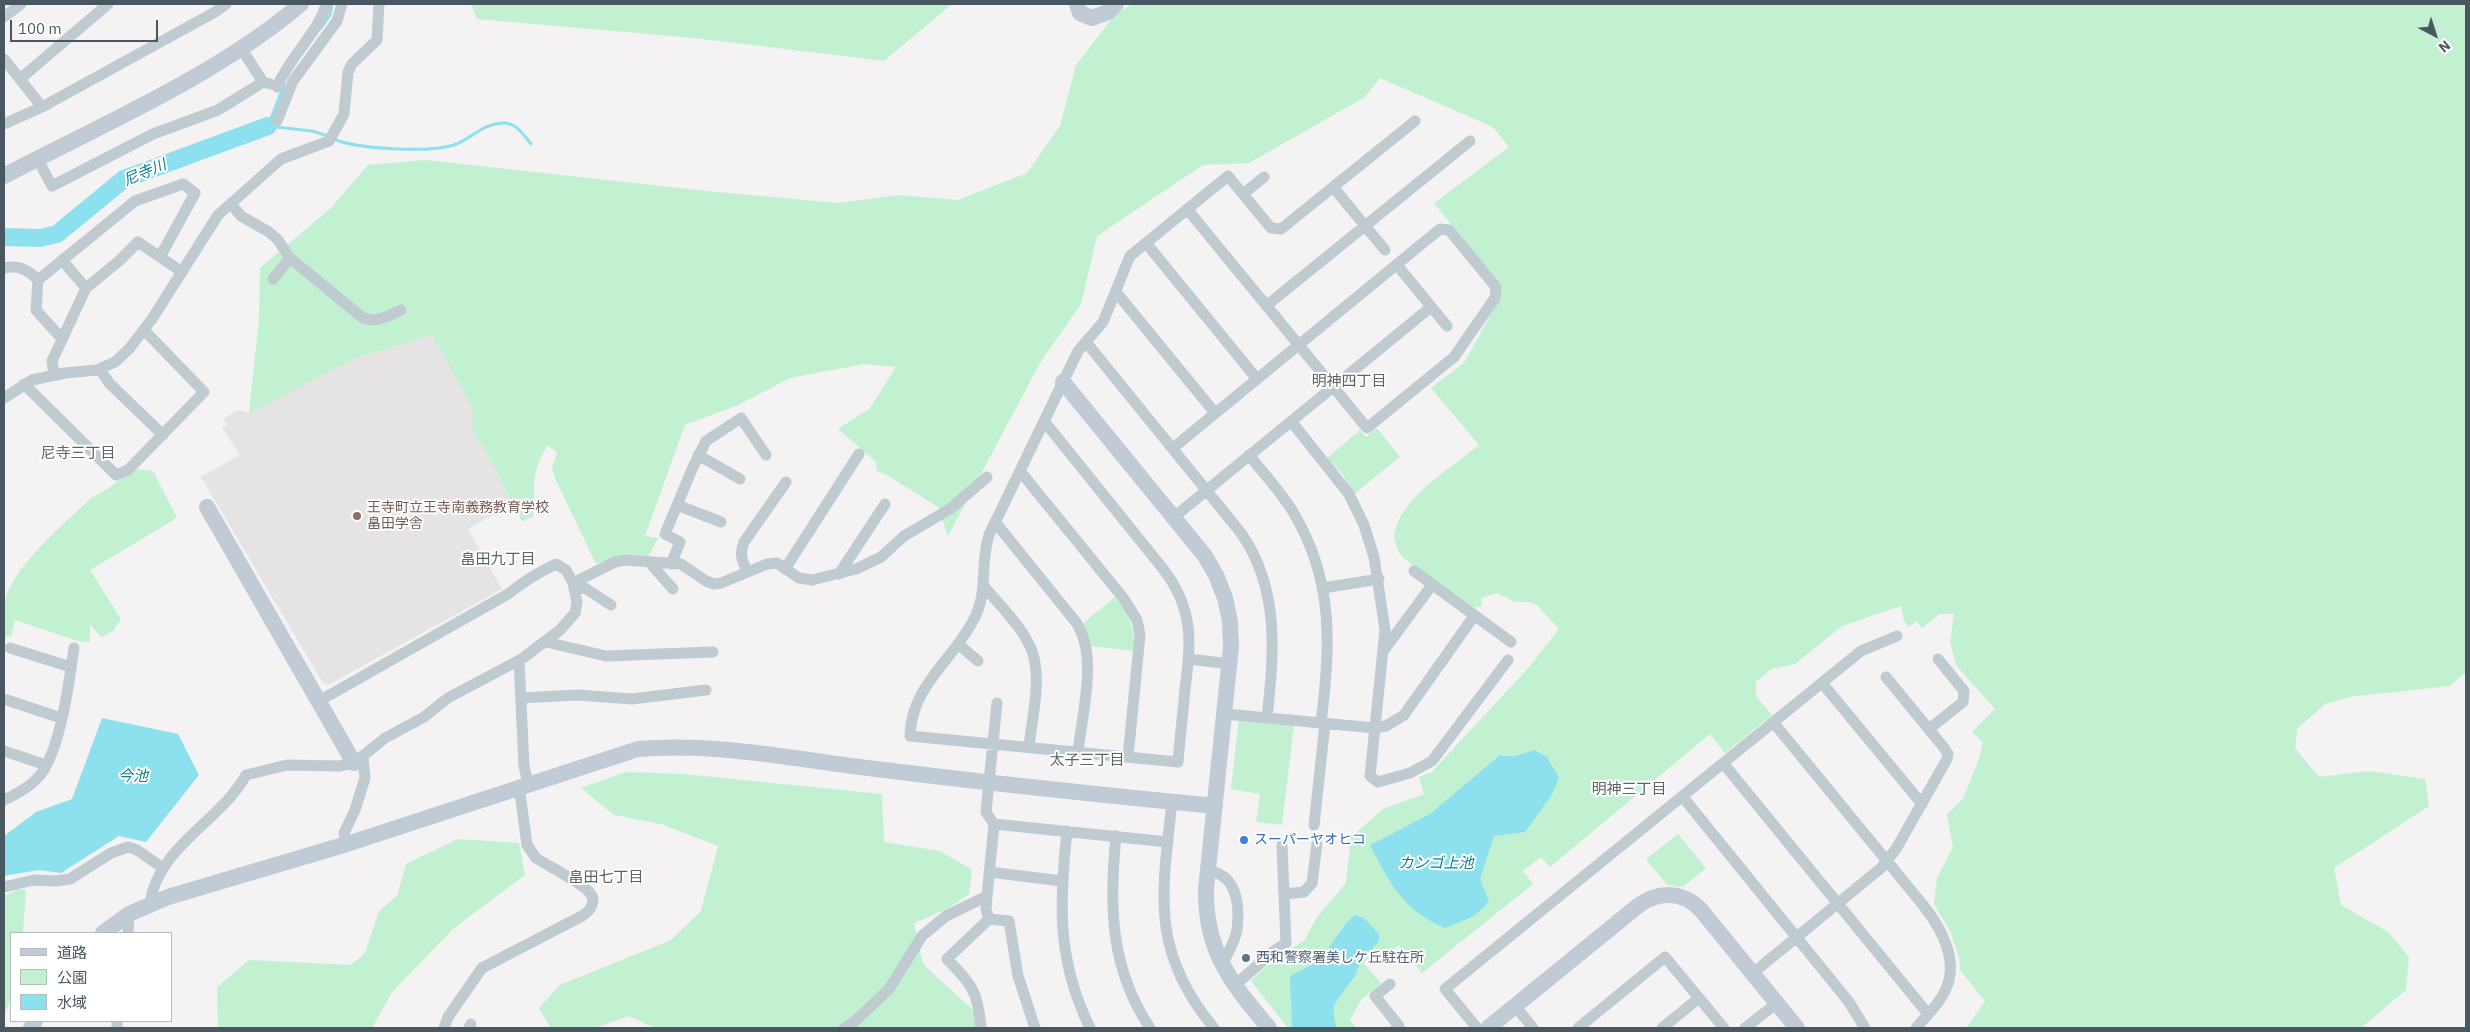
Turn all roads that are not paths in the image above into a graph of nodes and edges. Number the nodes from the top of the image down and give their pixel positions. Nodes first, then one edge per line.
1 (21, 4) edge
2 (108, 4) edge
3 (226, 4) edge
4 (326, 4) edge
5 (342, 4) edge
6 (379, 4) edge
7 (1077, 4) edge
8 (1116, 4) edge
9 (291, 7) edge
10 (211, 8) edge
11 (4, 17) edge
12 (241, 48) junction
13 (4, 59) edge
14 (20, 79) junction
15 (263, 82) junction
16 (277, 86) junction
17 (290, 92) junction
18 (42, 108) junction
19 (277, 121) dead end
20 (1415, 121) dead end
21 (4, 124) edge
22 (1470, 140) dead end
23 (37, 158) junction
24 (4, 176) edge
25 (1264, 177) dead end
26 (1333, 187) junction
27 (1243, 194) junction
28 (231, 204) junction
29 (1187, 209) junction
30 (1365, 226) junction
31 (1146, 243) junction
32 (1385, 250) dead end
33 (160, 257) junction
34 (290, 258) junction
35 (62, 260) junction
36 (1397, 265) junction
37 (4, 268) edge
38 (182, 272) junction
39 (273, 279) dead end
40 (38, 280) junction
41 (86, 288) junction
42 (1116, 292) junction
43 (1266, 306) junction
44 (1431, 307) junction
45 (400, 310) dead end
46 (1447, 326) dead end
47 (144, 330) junction
48 (62, 339) junction
49 (1086, 342) junction
50 (1299, 345) junction
51 (100, 369) junction
52 (54, 375) junction
53 (1257, 379) junction
54 (1063, 382) junction
55 (24, 384) junction
56 (1333, 387) junction
57 (4, 398) edge
58 (1215, 413) junction
59 (1044, 421) junction
60 (1291, 421) junction
61 (163, 434) junction
62 (1173, 448) junction
63 (860, 454) dead end
64 (698, 455) junction
65 (766, 455) dead end
66 (1249, 455) junction
67 (1020, 471) junction
68 (987, 477) dead end
69 (740, 479) dead end
70 (786, 482) dead end
71 (1207, 490) junction
72 (885, 504) dead end
73 (677, 505) junction
74 (206, 507) dead end
75 (1174, 516) junction
76 (721, 522) dead end
77 (995, 522) junction
78 (650, 564) junction
79 (671, 564) junction
80 (786, 569) junction
81 (747, 571) junction
82 (1414, 572) dead end
83 (839, 574) junction
84 (1379, 579) junction
85 (983, 585) junction
86 (1432, 585) junction
87 (574, 586) junction
88 (1323, 588) junction
89 (673, 589) dead end
90 (611, 605) dead end
91 (1474, 616) junction
92 (1897, 636) dead end
93 (546, 642) junction
94 (1511, 642) dead end
95 (958, 644) junction
96 (10, 648) dead end
97 (74, 648) dead end
98 (1383, 651) junction
99 (713, 652) dead end
100 (1189, 659) junction
101 (1938, 659) dead end
102 (1508, 660) dead end
103 (519, 661) junction
104 (978, 661) dead end
105 (1230, 664) junction
106 (71, 667) junction
107 (1886, 676) dead end
108 (1822, 683) junction
109 (706, 690) dead end
110 (521, 698) junction
111 (4, 699) edge
112 (319, 702) junction
113 (997, 703) dead end
114 (1225, 714) junction
115 (61, 718) junction
116 (1267, 718) junction
117 (1773, 722) junction
118 (1323, 724) junction
119 (1375, 728) junction
120 (1929, 729) junction
121 (993, 744) junction
122 (1029, 747) junction
123 (4, 751) edge
124 (1078, 752) junction
125 (1128, 757) junction
126 (359, 761) junction
127 (1723, 763) junction
128 (46, 765) junction
129 (989, 781) junction
130 (524, 785) junction
131 (1682, 796) junction
132 (4, 800) edge
133 (1172, 802) junction
134 (1922, 804) junction
135 (1215, 806) junction
136 (994, 824) junction
137 (1314, 825) dead end
138 (1067, 831) junction
139 (1116, 836) junction
140 (1168, 842) junction
141 (347, 844) junction
142 (1316, 844) dead end
143 (1282, 846) dead end
144 (1887, 861) junction
145 (163, 868) junction
146 (1208, 871) junction
147 (989, 872) junction
148 (1062, 881) junction
149 (4, 888) edge
150 (1284, 894) junction
151 (987, 896) junction
152 (150, 904) junction
153 (1838, 904) junction
154 (130, 914) junction
155 (989, 919) junction
156 (103, 932) edge
157 (128, 932) edge
158 (1236, 933) junction
159 (1210, 934) junction
160 (1797, 937) junction
161 (1222, 967) junction
162 (1753, 973) junction
163 (1390, 984) dead end
164 (1234, 986) junction
165 (1699, 998) junction
166 (1777, 1003) junction
167 (1515, 1006) junction
168 (1928, 1014) junction
169 (444, 1028) edge
170 (844, 1028) edge
171 (981, 1028) edge
172 (1035, 1028) edge
173 (1090, 1028) edge
174 (1150, 1028) edge
175 (1214, 1028) edge
176 (1269, 1028) edge
177 (1396, 1028) edge
178 (1477, 1028) edge
179 (1488, 1028) edge
180 (1533, 1028) edge
181 (1578, 1028) edge
182 (1662, 1028) edge
183 (1724, 1028) edge
184 (1746, 1028) edge
185 (1797, 1028) edge
186 (1865, 1028) edge
187 (1916, 1028) edge

1 - 11 street
2 - 14 street
3 - 10 street
4 - 16 street
5 - 17 street
6 - 28 street
7 - 8 street
9 - 12 street
10 - 18 street
12 - 15 street
12 - 23 street
13 - 14 street
14 - 18 street
15 - 16 street
15 - 23 street
16 - 17 street
17 - 19 street
18 - 21 street
20 - 26 street
22 - 30 street
23 - 24 street
25 - 27 street
26 - 27 street
26 - 30 street
27 - 29 street
28 - 34 street
28 - 38 street
29 - 31 street
29 - 43 street
30 - 32 street
30 - 43 street
31 - 42 street
31 - 53 street
33 - 35 street
33 - 38 street
33 - 41 street
34 - 39 street
34 - 45 street
35 - 40 street
35 - 41 street
36 - 44 street
36 - 50 street
36 - 56 street
37 - 40 street
38 - 47 street
40 - 48 street
41 - 48 street
42 - 49 street
42 - 58 street
43 - 50 street
44 - 46 street
44 - 56 street
47 - 51 street
47 - 61 street
48 - 52 street
49 - 54 street
49 - 62 street
50 - 53 street
50 - 56 street
51 - 52 street
51 - 61 street
52 - 55 street
53 - 58 street
54 - 59 street
54 - 75 street
55 - 57 street
55 - 61 street
56 - 60 street
58 - 62 street
59 - 67 street
59 - 100 street
60 - 66 street
60 - 84 street
62 - 71 street
63 - 80 street
64 - 65 street
64 - 69 street
64 - 73 street
66 - 71 street
66 - 88 street
67 - 77 street
67 - 125 street
68 - 83 street
70 - 81 street
71 - 75 street
71 - 116 street
72 - 83 street
73 - 76 street
73 - 79 street
74 - 112 street
75 - 105 street
77 - 85 street
77 - 124 street
78 - 79 street
78 - 87 street
78 - 89 street
79 - 81 street
80 - 81 street
80 - 83 street
82 - 86 street
84 - 88 street
84 - 98 street
85 - 95 street
85 - 122 street
86 - 91 street
86 - 98 street
87 - 90 street
87 - 93 street
87 - 112 street
88 - 118 street
91 - 94 street
91 - 119 street
92 - 108 street
93 - 99 street
93 - 103 street
95 - 104 street
95 - 121 street
96 - 106 street
97 - 106 street
98 - 119 street
100 - 105 street
100 - 125 street
101 - 120 street
102 - 119 street
103 - 110 street
103 - 126 street
105 - 114 street
106 - 115 street
107 - 120 street
108 - 117 street
108 - 134 street
109 - 110 street
110 - 130 street
111 - 115 street
112 - 126 street
113 - 121 street
114 - 116 street
114 - 135 street
115 - 128 street
116 - 118 street
117 - 127 street
117 - 144 street
118 - 119 street
118 - 137 street
120 - 134 street
121 - 122 street
121 - 129 street
122 - 124 street
123 - 128 street
124 - 125 street
126 - 141 street
126 - 145 street
127 - 131 street
127 - 153 street
128 - 132 street
129 - 130 street
129 - 133 street
129 - 136 street
130 - 141 street
130 - 169 street
131 - 160 street
131 - 178 street
133 - 135 street
133 - 140 street
134 - 144 street
135 - 146 street
136 - 138 street
136 - 147 street
138 - 139 street
138 - 148 street
139 - 140 street
139 - 174 street
140 - 175 street
141 - 152 street
142 - 150 street
143 - 150 street
144 - 153 street
144 - 168 street
145 - 149 street
145 - 152 street
146 - 158 street
146 - 159 street
147 - 148 street
147 - 151 street
148 - 173 street
150 - 164 street
151 - 155 street
151 - 170 street
152 - 154 street
153 - 160 street
153 - 168 street
154 - 156 street
154 - 157 street
155 - 171 street
155 - 172 street
158 - 159 street
158 - 161 street
159 - 161 street
160 - 162 street
160 - 186 street
161 - 164 street
162 - 166 street
162 - 167 street
163 - 177 street
164 - 176 street
165 - 181 street
165 - 182 street
165 - 183 street
166 - 184 street
166 - 185 street
167 - 179 street
167 - 180 street
168 - 187 street

